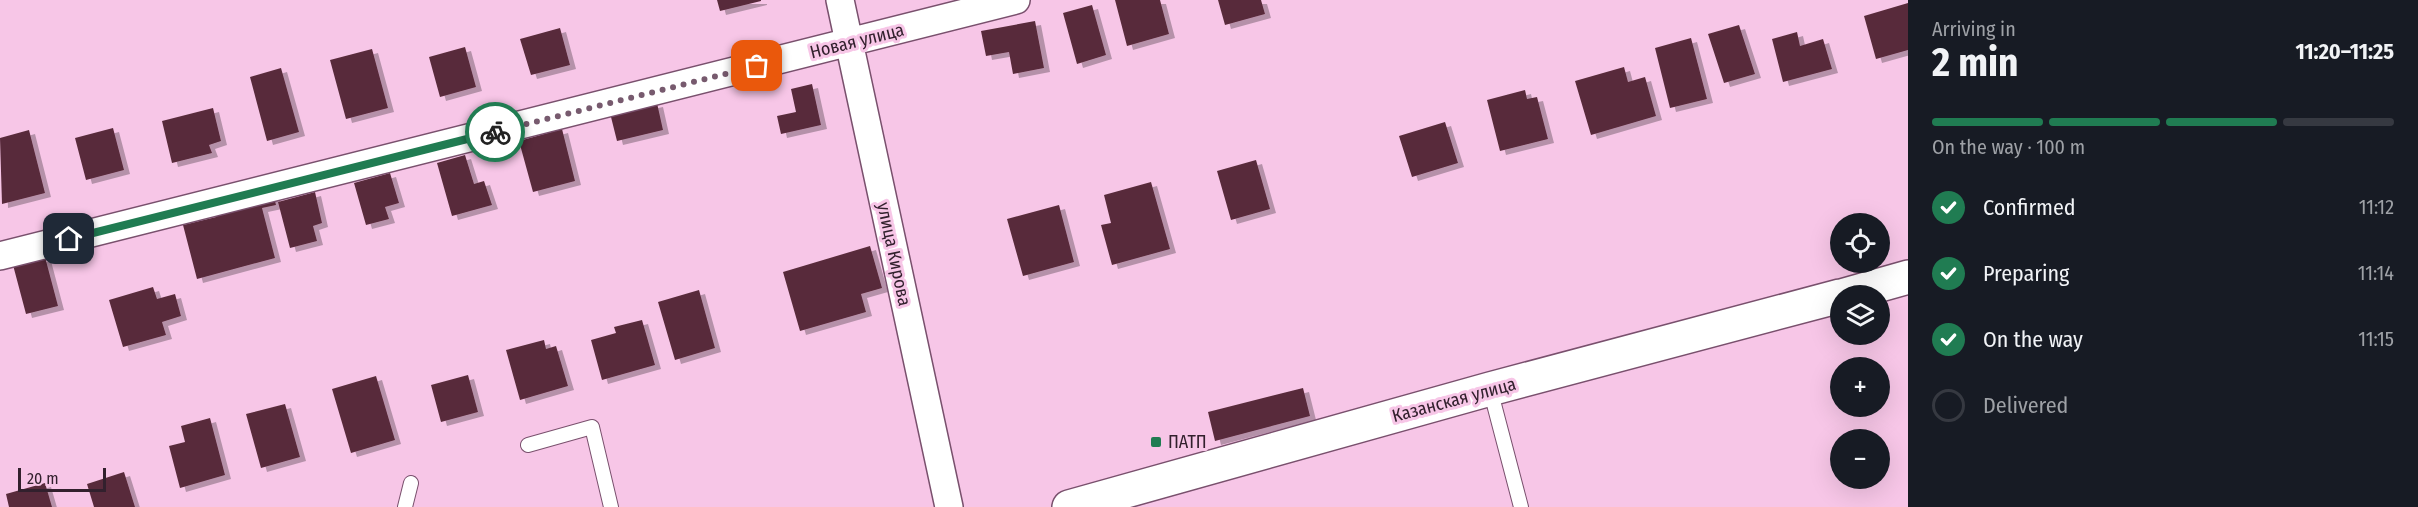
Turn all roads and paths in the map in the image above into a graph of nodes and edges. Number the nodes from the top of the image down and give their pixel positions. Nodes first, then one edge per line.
1 (840, 0) edge
2 (1016, 0) edge
3 (849, 44) junction
4 (0, 256) edge
5 (1908, 278) edge
6 (1882, 285) edge
7 (1830, 299) edge
8 (1490, 389) junction
9 (528, 445) dead end
10 (411, 483) dead end
11 (405, 507) edge
12 (611, 507) edge
13 (949, 507) edge
14 (1069, 507) edge
15 (1521, 507) edge

1 - 3 street, улица Кирова
2 - 3 street, Новая улица
3 - 4 street, Новая улица
3 - 13 street, улица Кирова
5 - 6 street, Казанская улица
7 - 8 street, Казанская улица
8 - 14 street, Казанская улица
8 - 15 lane
9 - 12 lane
10 - 11 lane

